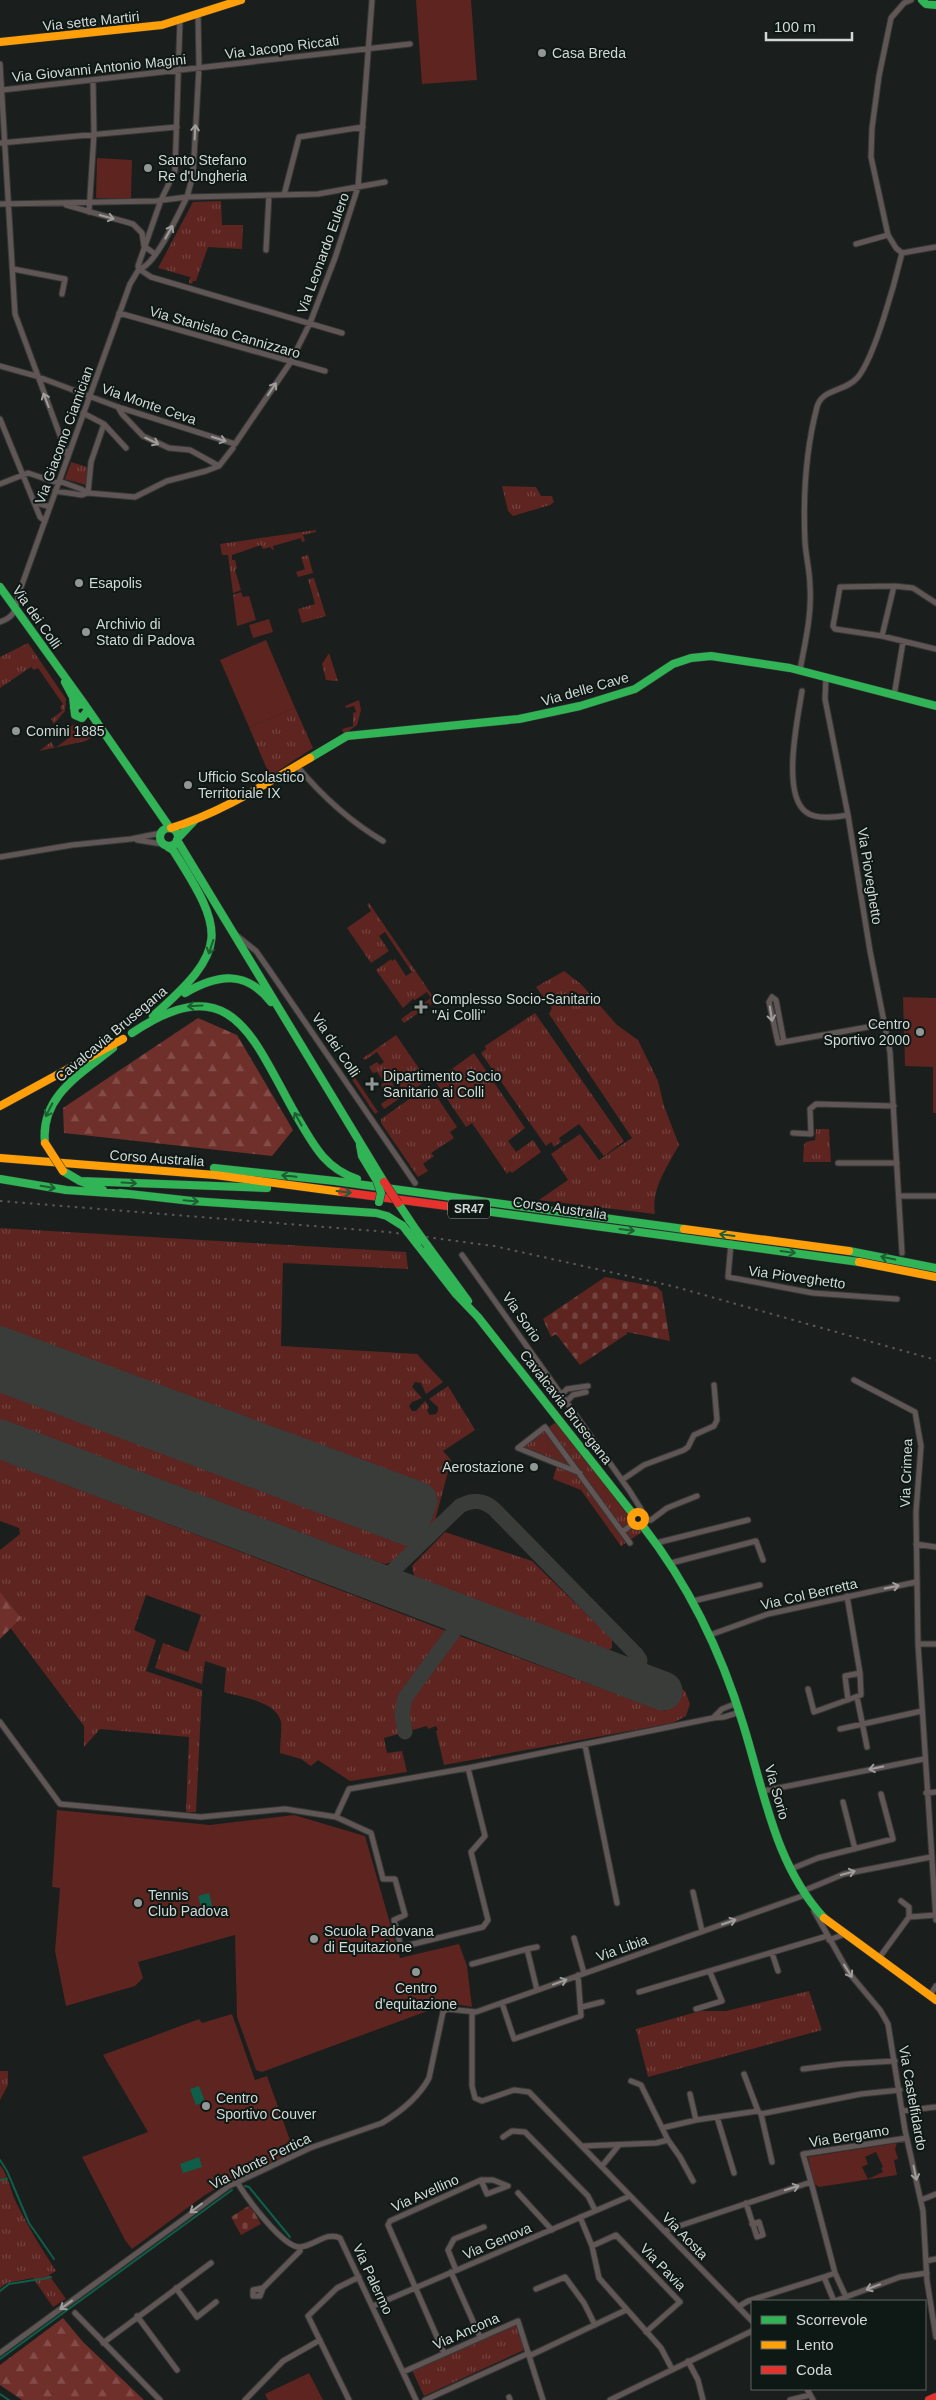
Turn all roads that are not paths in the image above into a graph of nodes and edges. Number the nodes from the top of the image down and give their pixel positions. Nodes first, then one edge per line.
1 (241, 0) edge
2 (372, 0) edge
3 (911, 0) edge
4 (922, 0) edge
5 (936, 6) edge
6 (198, 13) junction
7 (180, 20) junction
8 (0, 42) edge
9 (410, 44) dead end
10 (369, 49) junction
11 (0, 64) edge
12 (199, 68) junction
13 (176, 70) junction
14 (93, 80) junction
15 (2, 90) junction
16 (177, 127) junction
17 (363, 127) junction
18 (94, 134) junction
19 (3, 142) edge
20 (386, 182) dead end
21 (358, 187) junction
22 (284, 195) junction
23 (269, 196) junction
24 (187, 197) junction
25 (161, 200) junction
26 (91, 203) junction
27 (0, 204) edge
28 (8, 204) junction
29 (60, 204) junction
30 (89, 212) junction
31 (888, 235) junction
32 (856, 244) dead end
33 (144, 246) junction
34 (936, 247) edge
35 (266, 250) dead end
36 (902, 253) junction
37 (155, 254) junction
38 (13, 269) junction
39 (139, 269) junction
40 (62, 294) dead end
41 (119, 313) junction
42 (310, 323) junction
43 (342, 333) dead end
44 (290, 362) junction
45 (0, 366) edge
46 (324, 371) dead end
47 (36, 376) junction
48 (90, 395) junction
49 (118, 407) junction
50 (83, 413) junction
51 (0, 419) edge
52 (104, 424) junction
53 (234, 446) junction
54 (126, 448) dead end
55 (68, 457) junction
56 (206, 458) junction
57 (219, 466) junction
58 (206, 472) junction
59 (23, 474) junction
60 (58, 482) junction
61 (0, 484) edge
62 (55, 491) junction
63 (88, 493) junction
64 (34, 502) junction
65 (50, 507) junction
66 (45, 521) junction
67 (894, 586) junction
68 (0, 587) edge
69 (936, 602) edge
70 (16, 610) junction
71 (0, 622) edge
72 (882, 636) junction
73 (904, 642) junction
74 (936, 649) edge
75 (54, 663) junction
76 (800, 670) junction
77 (826, 677) junction
78 (802, 691) dead end
79 (894, 696) junction
80 (86, 706) junction
81 (936, 706) edge
82 (74, 708) junction
83 (82, 718) junction
84 (104, 734) junction
85 (297, 766) junction
86 (155, 810) junction
87 (848, 815) junction
88 (194, 821) junction
89 (170, 828) junction
90 (161, 832) junction
91 (131, 839) junction
92 (178, 839) junction
93 (383, 841) dead end
94 (165, 845) junction
95 (0, 857) edge
96 (235, 934) junction
97 (270, 971) junction
98 (261, 977) junction
99 (163, 1007) junction
100 (885, 1024) junction
101 (132, 1033) junction
102 (123, 1040) junction
103 (784, 1042) junction
104 (303, 1046) junction
105 (0, 1106) edge
106 (894, 1106) junction
107 (793, 1133) dead end
108 (0, 1151) edge
109 (0, 1158) edge
110 (838, 1163) dead end
111 (897, 1163) junction
112 (0, 1179) edge
113 (80, 1181) junction
114 (380, 1182) junction
115 (415, 1183) dead end
116 (328, 1190) junction
117 (421, 1193) junction
118 (126, 1194) junction
119 (899, 1196) junction
120 (936, 1196) edge
121 (368, 1213) junction
122 (731, 1244) junction
123 (902, 1253) dead end
124 (462, 1255) dead end
125 (936, 1268) edge
126 (936, 1277) edge
127 (897, 1300) dead end
128 (478, 1317) junction
129 (854, 1380) dead end
130 (714, 1385) dead end
131 (588, 1386) dead end
132 (586, 1392) dead end
133 (561, 1395) junction
134 (566, 1402) junction
135 (580, 1473) junction
136 (622, 1480) junction
137 (626, 1488) junction
138 (616, 1493) junction
139 (697, 1496) dead end
140 (633, 1514) junction
141 (643, 1519) junction
142 (748, 1520) dead end
143 (633, 1524) junction
144 (622, 1532) junction
145 (630, 1543) dead end
146 (656, 1543) junction
147 (916, 1544) junction
148 (936, 1547) edge
149 (763, 1560) dead end
150 (671, 1563) junction
151 (916, 1582) junction
152 (760, 1585) dead end
153 (846, 1596) junction
154 (693, 1601) junction
155 (710, 1636) junction
156 (918, 1644) junction
157 (936, 1644) edge
158 (860, 1673) junction
159 (808, 1689) dead end
160 (856, 1697) junction
161 (848, 1700) junction
162 (737, 1703) junction
163 (922, 1710) junction
164 (740, 1712) junction
165 (713, 1718) junction
166 (0, 1722) edge
167 (863, 1724) junction
168 (840, 1729) dead end
169 (585, 1745) junction
170 (867, 1747) dead end
171 (924, 1759) junction
172 (468, 1768) junction
173 (763, 1791) junction
174 (936, 1792) edge
175 (926, 1793) junction
176 (881, 1794) dead end
177 (844, 1802) dead end
178 (336, 1818) junction
179 (855, 1849) junction
180 (931, 1857) junction
181 (791, 1869) junction
182 (693, 1892) dead end
183 (804, 1893) junction
184 (901, 1901) dead end
185 (616, 1903) dead end
186 (812, 1906) junction
187 (936, 1915) edge
188 (909, 1917) junction
189 (936, 1920) edge
190 (702, 1931) junction
191 (846, 1934) junction
192 (574, 1938) dead end
193 (828, 1938) junction
194 (537, 1947) dead end
195 (527, 1950) junction
196 (772, 1953) junction
197 (879, 1958) junction
198 (472, 1964) dead end
199 (778, 1971) dead end
200 (710, 1972) junction
201 (581, 1974) junction
202 (936, 1986) edge
203 (537, 1990) junction
204 (639, 1992) dead end
205 (933, 1997) edge
206 (602, 2002) dead end
207 (502, 2003) junction
208 (582, 2007) junction
209 (696, 2008) dead end
210 (446, 2009) joint
211 (472, 2013) junction
212 (895, 2061) junction
213 (803, 2069) dead end
214 (744, 2074) dead end
215 (631, 2081) dead end
216 (900, 2090) junction
217 (690, 2094) dead end
218 (936, 2108) edge
219 (902, 2111) junction
220 (760, 2113) junction
221 (717, 2118) junction
222 (696, 2120) junction
223 (662, 2128) junction
224 (503, 2137) dead end
225 (907, 2138) junction
226 (668, 2140) junction
227 (620, 2145) junction
228 (583, 2146) junction
229 (772, 2162) dead end
230 (602, 2166) junction
231 (734, 2172) dead end
232 (481, 2180) junction
233 (693, 2181) dead end
234 (237, 2182) junction
235 (811, 2182) junction
236 (518, 2193) dead end
237 (936, 2194) edge
238 (630, 2196) junction
239 (920, 2200) junction
240 (746, 2204) junction
241 (595, 2210) junction
242 (580, 2217) junction
243 (752, 2224) dead end
244 (484, 2227) dead end
245 (552, 2230) junction
246 (664, 2231) junction
247 (592, 2246) junction
248 (300, 2247) junction
249 (936, 2259) edge
250 (926, 2261) junction
251 (211, 2263) dead end
252 (454, 2272) junction
253 (836, 2273) junction
254 (926, 2273) junction
255 (359, 2277) junction
256 (824, 2277) junction
257 (176, 2288) junction
258 (263, 2288) dead end
259 (414, 2288) junction
260 (536, 2289) dead end
261 (846, 2297) junction
262 (751, 2300) edge
263 (751, 2300) edge
264 (834, 2300) edge
265 (837, 2300) edge
266 (216, 2302) dead end
267 (373, 2306) junction
268 (738, 2307) junction
269 (626, 2310) junction
270 (75, 2314) dead end
271 (138, 2316) junction
272 (197, 2317) junction
273 (751, 2321) edge
274 (201, 2322) dead end
275 (934, 2323) edge
276 (595, 2325) junction
277 (751, 2331) edge
278 (646, 2332) junction
279 (480, 2337) junction
280 (936, 2337) edge
281 (320, 2340) junction
282 (103, 2343) junction
283 (0, 2353) edge
284 (444, 2353) junction
285 (529, 2354) junction
286 (688, 2361) junction
287 (672, 2369) junction
288 (176, 2370) dead end
289 (403, 2372) junction
290 (808, 2390) edge
291 (810, 2395) junction
292 (936, 2397) edge
293 (160, 2400) edge
294 (245, 2400) edge
295 (350, 2400) edge
296 (416, 2400) edge
297 (425, 2400) edge
298 (543, 2400) edge
299 (610, 2400) edge
300 (703, 2400) edge
301 (790, 2400) edge
302 (813, 2400) edge
303 (928, 2400) edge

1 - 6 main road, Via sette Martiri
2 - 10 street, Via Leonardo Eulero
3 - 31 street
4 - 5 main road
6 - 7 main road, Via sette Martiri
6 - 12 street
7 - 8 main road, Via sette Martiri
7 - 13 street
9 - 10 street
10 - 12 street, Via Jacopo Riccati
10 - 17 street, Via Leonardo Eulero
11 - 15 street
12 - 13 street, Via Giovanni Antonio Magini
24 -> 12 street
13 - 14 street, Via Giovanni Antonio Magini
13 - 16 street
14 - 15 street, Via Giovanni Antonio Magini
14 - 18 street
15 - 19 street
16 - 18 street
16 - 25 street
17 - 21 street, Via Leonardo Eulero
17 - 22 street
18 - 19 street
18 - 26 street
19 - 28 street
20 - 21 street
21 - 22 street
21 - 42 street, Via Leonardo Eulero
22 - 23 street
23 - 24 street
23 - 35 street
24 - 25 street
37 -> 24 street
25 - 26 street
25 - 33 street
26 - 29 street
26 - 30 street
27 - 28 street
28 - 29 street
28 - 38 street
29 - 30 street
30 -> 33 street
31 - 32 street
31 - 36 street
33 - 37 street
33 - 39 street
34 - 36 street
36 - 76 street
37 - 39 street
38 - 40 street
38 - 47 street
39 - 41 street, Via Giacomo Ciamician
39 - 42 street
41 - 44 street, Via Stanislao Cannizzaro
41 - 48 street, Via Giacomo Ciamician
42 - 43 street
42 - 44 street, Via Leonardo Eulero
44 - 46 street, Via Stanislao Cannizzaro
53 -> 44 street, Via Leonardo Eulero
45 - 47 street, Via Monte Ceva
47 - 48 street, Via Monte Ceva
55 -> 47 street
48 - 49 street, Via Monte Ceva
48 - 50 street, Via Giacomo Ciamician
49 -> 53 street, Via Monte Ceva
49 -> 56 street
50 - 52 street
50 - 55 street, Via Giacomo Ciamician
51 - 59 street
52 - 54 street
52 - 63 street
53 - 57 street, Via Leonardo Eulero
55 - 60 street, Via Giacomo Ciamician
56 - 57 street
56 - 58 street
57 - 58 street, Via Leonardo Eulero
58 - 63 street, Via Leonardo Eulero
59 - 60 street, Via Leonardo Eulero
59 - 61 street
59 - 64 street
60 - 62 street, Via Giacomo Ciamician
60 - 63 street, Via Leonardo Eulero
62 - 63 street, Via Leonardo Eulero
62 - 65 street, Via Giacomo Ciamician
64 - 65 street
64 - 66 street
65 - 66 street, Via Giacomo Ciamician
66 - 70 street, Via Giacomo Ciamician
67 - 69 street
67 - 72 street
67 - 72 street
68 - 70 main road, Via dei Colli
70 - 71 street
70 - 75 main road, Via dei Colli
72 - 73 street
73 - 74 street
73 - 79 street
75 - 80 main road, Via dei Colli
75 - 82 main road, Via dei Colli
76 - 77 main road, Via delle Cave
76 - 85 main road, Via delle Cave
77 - 79 main road, Via delle Cave
77 - 87 street
78 - 87 street, Via Pioveghetto
79 - 81 main road, Via delle Cave
80 - 82 main road
80 - 83 main road
80 - 84 main road, Via dei Colli
82 - 83 main road, Via dei Colli
83 - 84 main road, Via dei Colli
84 - 86 main road, Via dei Colli
85 - 88 main road, Via delle Cave
85 - 93 street
86 - 89 main road, Via dei Colli
86 - 90 main road, Via dei Colli
87 - 100 street, Via Pioveghetto
88 - 89 main road, Via delle Cave
88 - 92 main road, Via delle Cave
89 - 90 main road
89 - 92 main road, Via dei Colli
90 - 91 street
90 - 94 main road, Via dei Colli
91 - 94 street
91 - 95 street
92 - 94 main road
92 - 96 main road, Via dei Colli
94 -> 99 main road, Cavalcavia Brusegana
96 - 97 street, Via dei Colli
96 - 98 main road, Cavalcavia Brusegana
97 - 98 street
97 - 115 street, Via dei Colli
98 - 104 main road, Cavalcavia Brusegana
99 - 101 main road, Cavalcavia Brusegana
99 - 104 main road
100 - 103 street
100 - 106 street, Via Pioveghetto
101 - 102 main road, Cavalcavia Brusegana
117 -> 101 main road
102 - 105 main road
102 -> 113 main road, Cavalcavia Brusegana, bridge
103 -> 103 street
104 - 114 main road, Cavalcavia Brusegana
106 - 107 street
106 - 111 street, Via Pioveghetto
117 -> 108 main road, Corso Australia / SR47
109 - 116 main road, Corso Australia / SR47
110 - 111 street
111 - 119 street, Via Pioveghetto
112 -> 118 main road
113 -> 116 main road
113 - 118 main road, Cavalcavia Brusegana
114 - 121 main road, Cavalcavia Brusegana, bridge
114 - 128 main road, Cavalcavia Brusegana, bridge
116 -> 122 main road, Corso Australia / SR47
125 -> 117 main road, Corso Australia / SR47
118 -> 121 main road, Cavalcavia Brusegana
119 - 120 street
119 - 123 street, Via Pioveghetto
121 - 128 main road, Cavalcavia Brusegana, bridge
122 -> 126 main road, Corso Australia / SR47
122 - 127 street, Via Pioveghetto
124 - 133 street, Via Sorio
128 - 138 main road, Cavalcavia Brusegana
129 - 147 street, Via Crimea
130 - 136 street
131 - 133 street
132 - 134 street
133 - 134 street, Via Sorio
134 - 136 street, Via Sorio
135 - 135 street
135 - 144 street
136 - 137 street, Via Sorio
137 - 138 street
137 - 141 street, Via Sorio
138 - 140 main road, Cavalcavia Brusegana
139 - 141 street
140 - 141 main road
140 - 143 main road
141 - 143 main road
141 - 146 main road, Via Sorio
142 - 146 street
143 - 144 street
144 - 145 street
146 - 150 main road, Via Sorio
147 - 148 street
147 - 151 street, Via Crimea
149 - 150 street
150 - 154 main road, Via Sorio
153 -> 151 street, Via Col Berretta
151 - 156 street, Via Crimea
152 - 154 street
153 - 155 street, Via Col Berretta
153 - 158 street
154 - 155 main road, Via Sorio
155 - 162 main road, Via Sorio
156 - 157 street
156 - 163 street, Via Crimea
158 - 160 street
158 - 161 street
159 - 161 street
160 - 161 street
160 - 167 street
162 - 164 main road, Via Sorio
162 - 165 street
163 - 167 street
163 - 171 street, Via Crimea
164 - 165 street
164 - 173 main road, Via Sorio
165 - 169 street
166 - 178 street
167 - 168 street
167 - 170 street
169 - 172 street
169 - 185 street
171 -> 173 street
171 - 175 street, Via Crimea
172 - 178 street
172 - 178 street
173 - 181 main road, Via Sorio
174 - 175 street
175 - 180 street, Via Crimea
176 - 179 street
177 - 179 street
179 - 181 street
183 -> 180 street, Via Libia
180 - 187 street, Via Crimea
181 - 183 main road, Via Sorio
182 - 190 street
183 - 186 main road, Via Sorio
190 -> 183 street, Via Libia
184 - 188 street
186 - 191 main road, Via Sorio
186 - 193 street, Via Castelfidardo
187 - 188 street
187 - 189 street, Via Crimea
188 - 197 street
190 - 201 street, Via Libia
191 - 193 street
191 - 197 main road, Via Sorio
192 - 201 street
193 - 196 street
193 -> 212 street, Via Castelfidardo
194 - 195 street
195 - 198 street
195 - 203 street
196 - 199 street
196 - 200 street
197 - 205 main road, Via Sorio
200 - 204 street
200 - 209 street
203 -> 201 street, Via Libia
201 - 208 street
202 - 205 street
203 - 207 street, Via Libia
206 - 208 street
207 - 208 street
207 - 211 street, Via Libia
210 - 211 street, Via Libia
210 - 234 street, Via Monte Pertica
211 - 228 street, Via Aosta
212 - 213 street
212 - 216 street, Via Castelfidardo
214 - 220 street
215 - 223 street
216 - 219 street, Via Castelfidardo
216 - 220 street
217 - 222 street
218 - 219 street
219 - 225 street, Via Castelfidardo
220 - 221 street
220 - 229 street
221 - 222 street
221 - 231 street
222 - 223 street
223 - 226 street
224 - 241 street
225 - 235 street, Via Bergamo
225 -> 239 street, Via Castelfidardo
226 - 227 street
226 - 233 street
227 - 228 street
227 - 230 street
228 - 230 street, Via Aosta
230 - 238 street, Via Aosta
232 - 232 street, Via Avellino
232 - 259 street, Via Avellino
234 - 248 street
234 -> 283 street, Via Monte Pertica
240 -> 235 street
235 - 253 street
236 - 245 street
237 - 239 street
238 - 241 street, Via Genova
238 - 246 street, Via Aosta
239 - 250 street, Via Castelfidardo
240 - 243 street
240 - 246 street
241 - 242 street, Via Genova
242 - 245 street, Via Genova
242 - 247 street
244 - 252 street
245 - 252 street, Via Genova
246 - 268 street, Via Aosta
247 - 269 street
247 - 278 street, Via Pavia
248 - 255 street, Via Palermo
248 - 258 street
249 - 250 street
250 - 254 street, Via Castelfidardo
251 - 257 street
252 - 259 street, Via Genova
252 - 279 street
253 - 256 street
253 - 261 street
254 -> 261 street
254 - 275 street, Via Castelfidardo
255 - 267 street, Via Palermo
255 - 281 street
256 - 262 street
256 - 264 street
257 - 271 street
257 - 272 street
259 - 267 street, Via Genova
259 - 284 street
260 - 276 street
261 - 265 street
263 - 268 street
266 - 272 street
267 - 289 street, Via Palermo
268 - 273 street, Via Aosta
269 - 276 street
269 - 278 street
270 - 282 street
271 - 282 street
271 - 288 street
272 - 274 street
275 - 280 street, Via Castelfidardo
276 - 285 street
277 - 286 street
278 - 287 street
279 - 284 street, Via Ancona
279 - 285 street, Via Ancona
281 - 294 street
281 - 295 street
282 - 293 street
284 - 289 street, Via Ancona
285 - 297 street
285 - 298 street, Via Ancona
286 - 287 street
286 - 300 street
287 - 299 street
289 - 296 street, Via Palermo
290 - 291 street
291 - 301 street
291 - 302 street
292 - 303 main road

